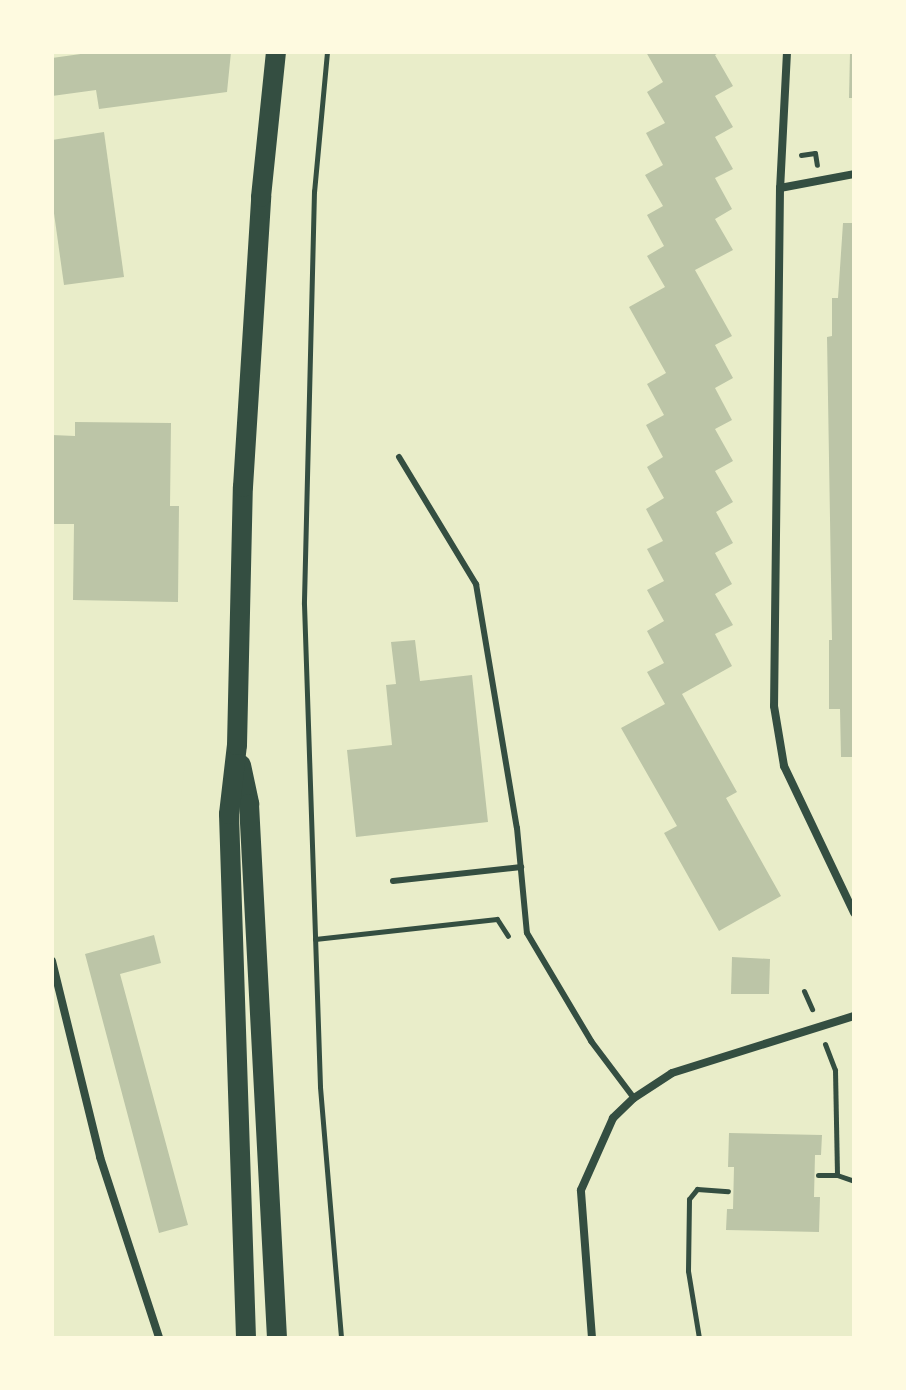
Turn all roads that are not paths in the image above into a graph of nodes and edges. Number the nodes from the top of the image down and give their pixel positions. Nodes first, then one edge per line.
1 (276, 52) edge
2 (787, 52) edge
3 (854, 174) edge
4 (780, 188) junction
5 (399, 457) dead end
6 (237, 745) junction
7 (521, 867) junction
8 (393, 881) dead end
9 (854, 913) edge
10 (52, 961) edge
11 (854, 1016) edge
12 (634, 1098) junction
13 (159, 1338) edge
14 (246, 1338) edge
15 (277, 1338) edge
16 (592, 1338) edge

1 - 6 main road
2 - 4 street
3 - 4 street
4 - 9 street
5 - 7 lane
6 - 14 main road
6 - 15 main road
7 - 8 lane
7 - 12 lane
10 - 13 street
11 - 12 street
12 - 16 street

